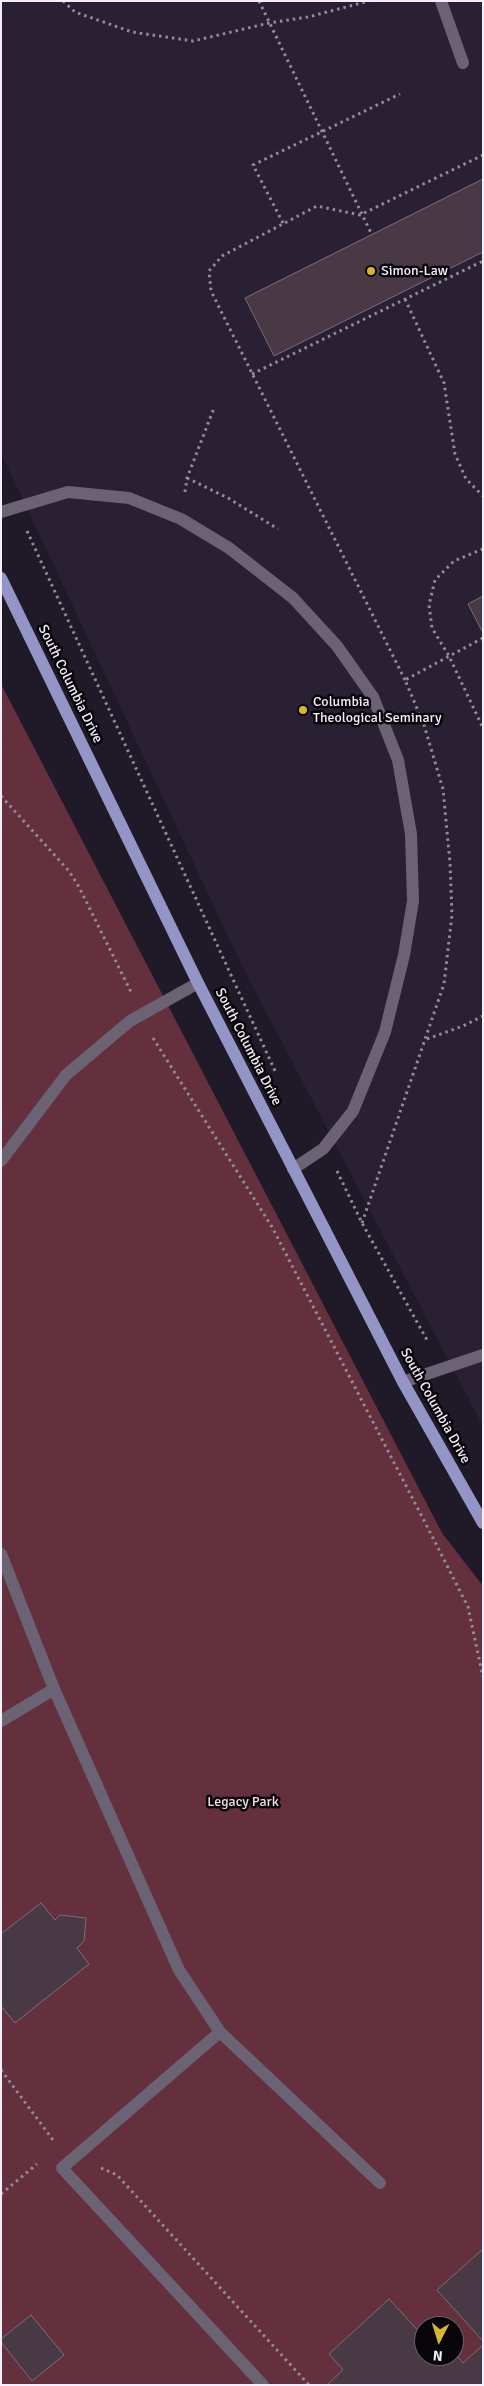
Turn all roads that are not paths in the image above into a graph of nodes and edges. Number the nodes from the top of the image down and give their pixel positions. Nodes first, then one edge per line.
1 (440, 1) edge
2 (463, 63) dead end
3 (1, 512) edge
4 (1, 578) edge
5 (198, 983) junction
6 (1, 1161) edge
7 (293, 1169) junction
8 (483, 1355) edge
9 (403, 1382) junction
10 (483, 1523) edge
11 (1, 1554) edge
12 (54, 1689) junction
13 (1, 1721) edge
14 (220, 2032) junction
15 (380, 2183) dead end
16 (263, 2385) edge

1 - 2 street
3 - 7 street
4 - 5 main road, South Columbia Drive
5 - 6 street
5 - 7 main road, South Columbia Drive
7 - 9 main road, South Columbia Drive
8 - 9 street
9 - 10 main road, South Columbia Drive
11 - 12 street
12 - 13 street
12 - 14 street
14 - 15 street
14 - 16 street

